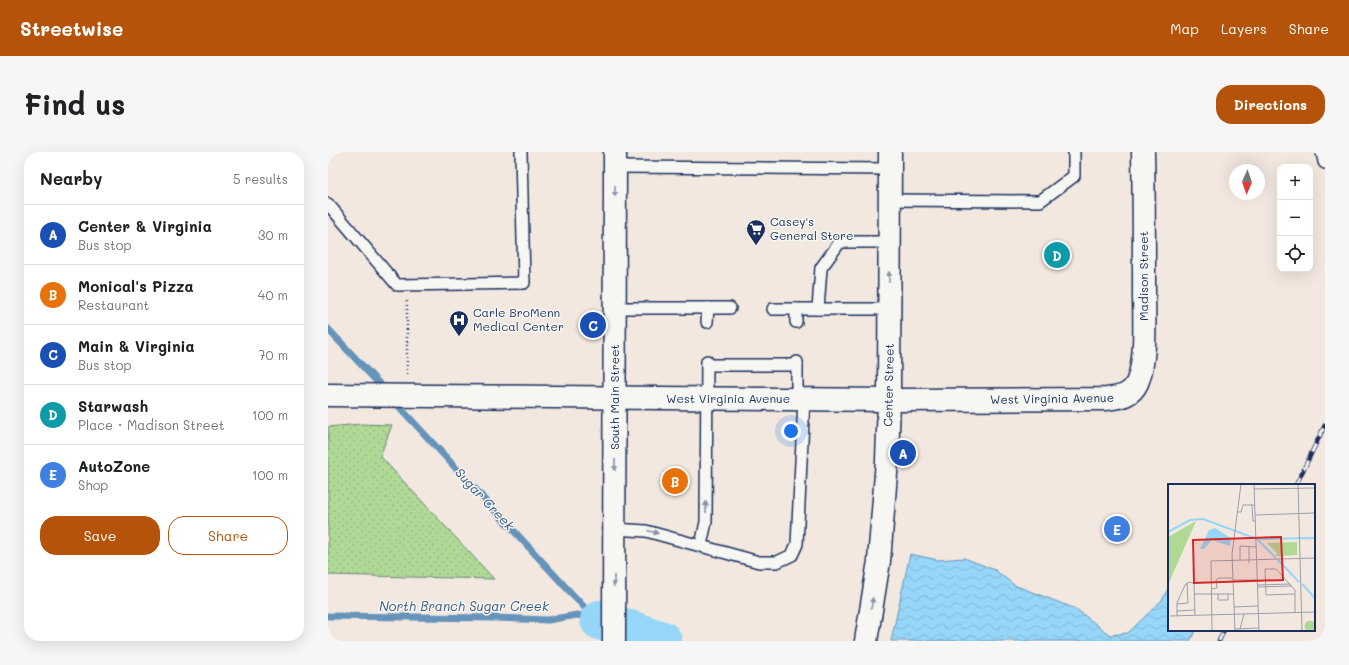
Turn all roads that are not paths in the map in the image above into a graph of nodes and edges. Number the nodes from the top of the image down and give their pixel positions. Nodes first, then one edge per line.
1 (521, 152) edge
2 (1074, 152) edge
3 (1144, 152) edge
4 (1322, 152) edge
5 (615, 159) edge
6 (890, 160) edge
7 (1325, 164) edge
8 (889, 200) junction
9 (328, 204) edge
10 (890, 242) junction
11 (615, 308) junction
12 (708, 308) junction
13 (730, 308) dead end
14 (773, 309) dead end
15 (796, 309) junction
16 (818, 309) junction
17 (889, 309) junction
18 (707, 322) dead end
19 (796, 322) dead end
20 (330, 395) edge
21 (1127, 395) joint
22 (615, 398) junction
23 (707, 399) junction
24 (800, 400) junction
25 (889, 400) junction
26 (614, 536) junction
27 (701, 545) junction
28 (614, 641) edge
29 (866, 641) edge

1 - 9 lane
2 - 8 lane
3 - 21 street, Madison Street
4 - 7 lane
5 - 6 lane
5 -> 11 street, South Main Street
6 - 8 street, Center Street
8 - 10 street, Center Street
10 - 16 lane
17 -> 10 street, Center Street
11 - 12 lane
11 - 22 street, South Main Street
12 - 13 lane
12 - 18 lane
14 - 15 lane
15 - 16 lane
15 - 19 lane
16 - 17 lane
17 - 25 street, Center Street
20 - 22 street, West Virginia Avenue
21 - 25 street, West Virginia Avenue
22 - 23 street, West Virginia Avenue
22 -> 26 street, South Main Street
23 - 24 street, West Virginia Avenue
23 - 24 lane
27 -> 23 lane
24 - 25 street, West Virginia Avenue
24 - 27 lane
29 -> 25 street, Center Street
26 -> 27 lane
26 -> 28 street, South Main Street

